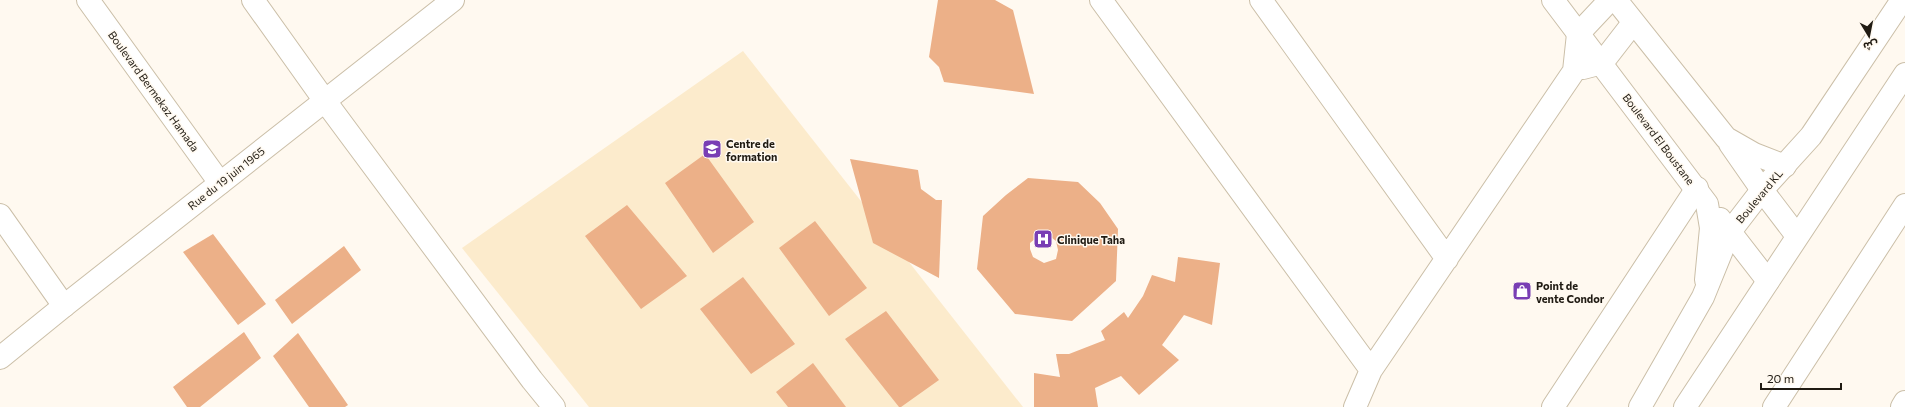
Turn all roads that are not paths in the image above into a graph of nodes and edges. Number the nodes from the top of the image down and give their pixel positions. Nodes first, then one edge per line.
1 (88, 0) edge
2 (253, 0) edge
3 (452, 0) edge
4 (1102, 0) edge
5 (1262, 0) edge
6 (1553, 0) edge
7 (1610, 0) edge
8 (1616, 0) edge
9 (1902, 0) edge
10 (1633, 23) junction
11 (1578, 34) junction
12 (1602, 63) junction
13 (1574, 71) junction
14 (1905, 74) edge
15 (325, 101) junction
16 (1726, 138) junction
17 (1785, 166) junction
18 (220, 183) junction
19 (1762, 190) junction
20 (1702, 196) junction
21 (1905, 205) edge
22 (0, 215) edge
23 (1729, 233) junction
24 (1797, 236) junction
25 (1447, 259) junction
26 (1768, 281) junction
27 (1703, 297) junction
28 (64, 306) junction
29 (0, 358) edge
30 (1371, 370) junction
31 (1905, 402) edge
32 (554, 407) edge
33 (1355, 407) edge
34 (1553, 407) edge
35 (1640, 407) edge
36 (1685, 407) edge
37 (1774, 407) edge
38 (1902, 407) edge

1 - 18 street, Boulevard Bermekaz Hamada
2 - 15 street
3 - 15 street, Rue du 19 juin 1965
4 - 30 street
5 - 25 street
6 - 11 street, Boulevard El Boustane
7 - 11 street
8 - 10 street
9 - 17 street, Boulevard KL
10 - 12 street
10 - 16 street
11 - 12 street, Boulevard El Boustane
11 - 13 street
12 - 13 street
12 - 20 street, Boulevard El Boustane
13 - 25 street
14 - 24 street
15 - 18 street, Rue du 19 juin 1965
15 - 32 street
16 - 17 street
16 - 19 street
17 - 19 street, Boulevard KL
18 - 28 street, Rue du 19 juin 1965
19 - 23 street, Boulevard KL
19 - 24 street
20 - 23 street
20 - 27 street, Boulevard El Boustane
20 - 34 street
21 - 37 street
22 - 28 street
23 - 26 street
23 - 27 street, Boulevard KL
24 - 26 street
25 - 30 street
26 - 36 street
27 - 35 street, Boulevard KL
28 - 29 street, Rue du 19 juin 1965
30 - 33 street
31 - 38 street

